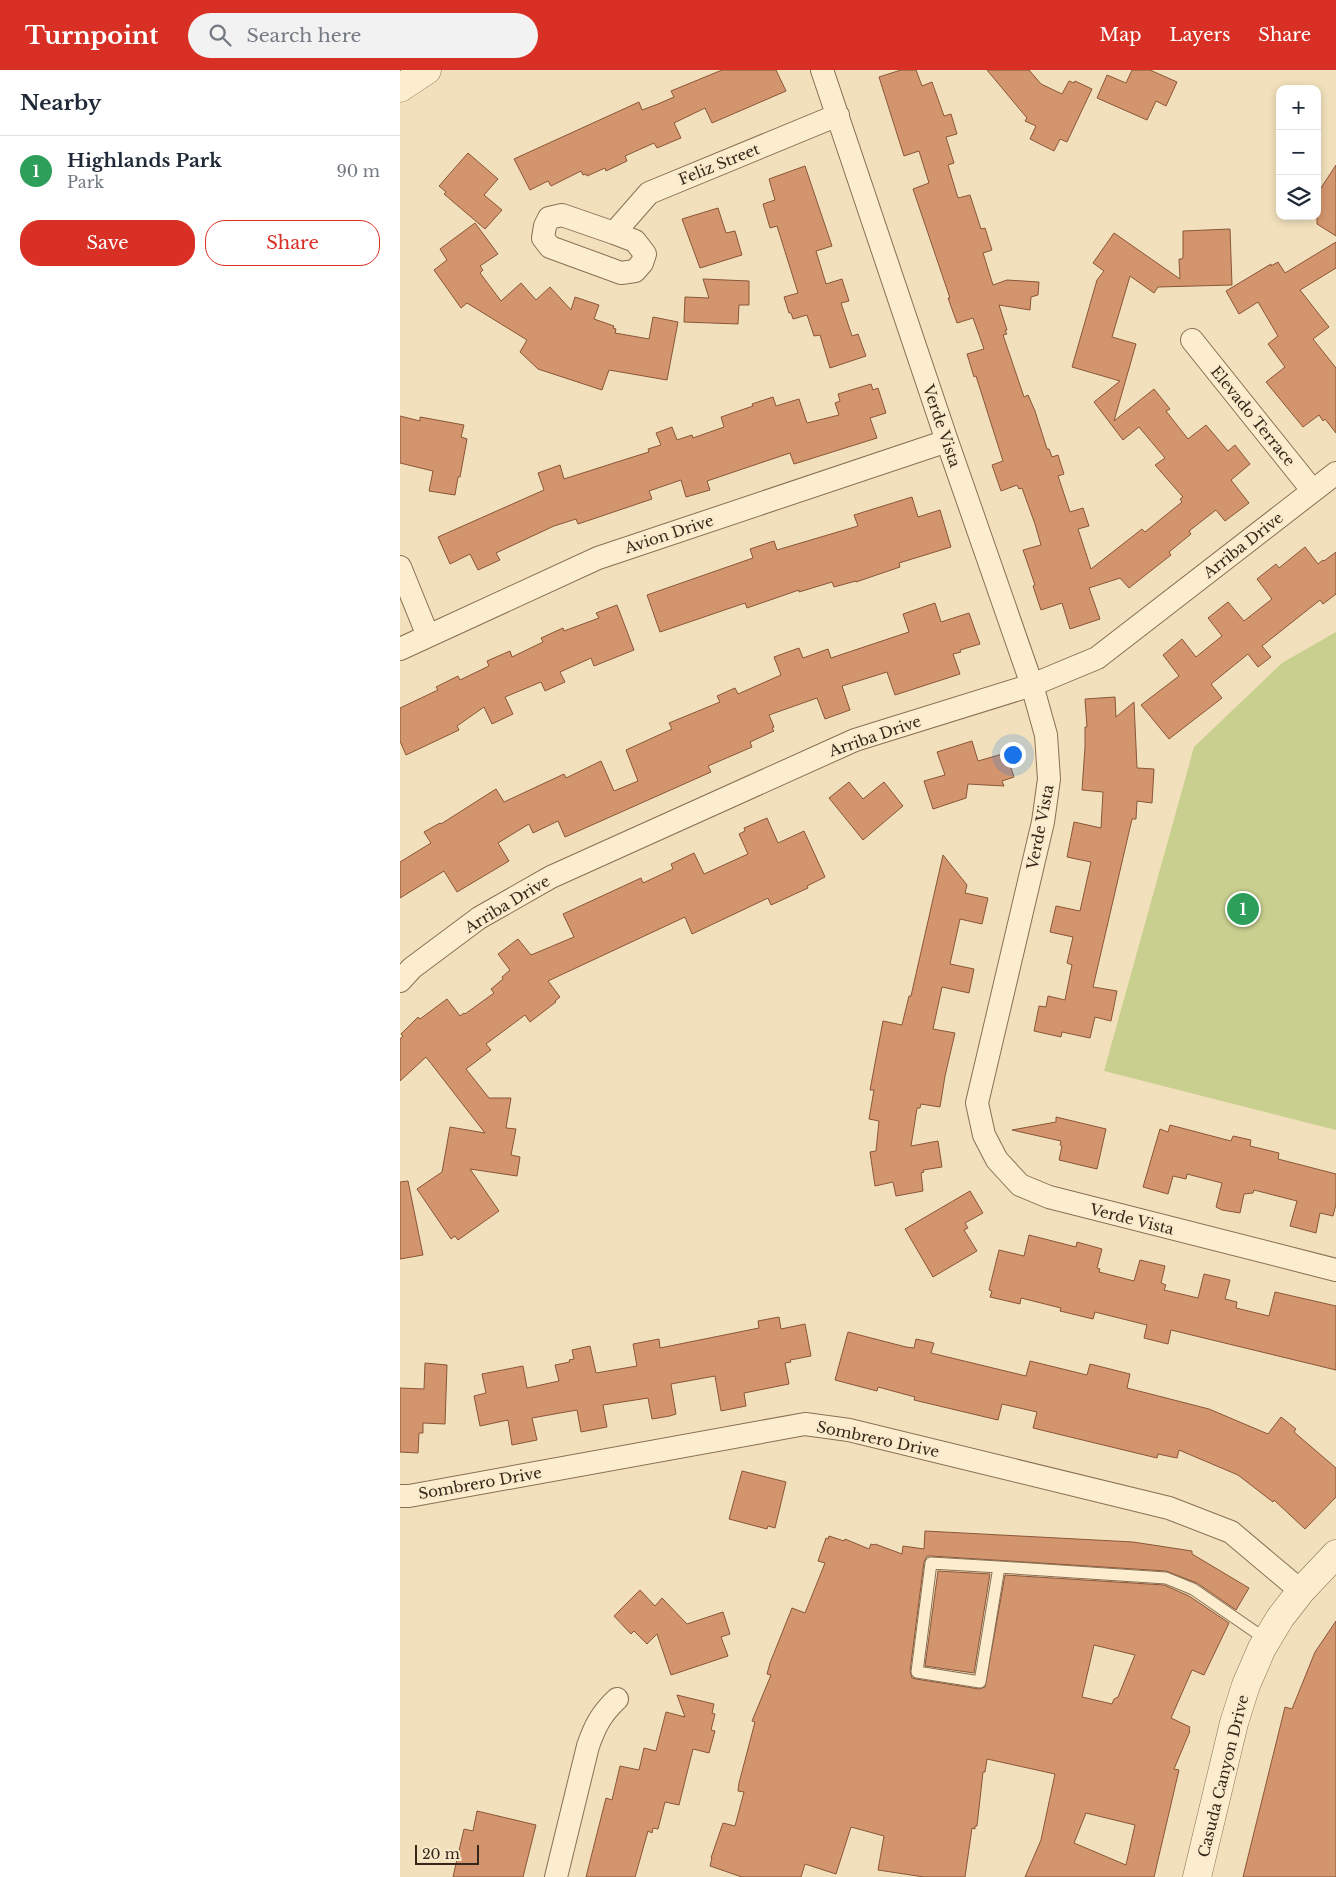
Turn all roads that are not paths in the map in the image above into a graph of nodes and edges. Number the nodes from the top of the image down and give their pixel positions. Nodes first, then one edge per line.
1 (427, 70) edge
2 (822, 70) edge
3 (400, 88) edge
4 (838, 115) junction
5 (614, 233) dead end
6 (1192, 340) dead end
7 (947, 441) junction
8 (1336, 473) edge
9 (1314, 491) junction
10 (400, 567) edge
11 (428, 636) junction
12 (400, 648) edge
13 (1032, 684) junction
14 (400, 981) edge
15 (1336, 1270) edge
16 (400, 1496) edge
17 (1336, 1554) edge
18 (999, 1567) junction
19 (1301, 1591) junction
20 (1267, 1640) junction
21 (617, 1699) dead end
22 (556, 1877) edge
23 (1197, 1877) edge

1 - 3 street
2 - 4 street, Verde Vista
4 - 5 street, Feliz Street
4 - 7 street, Verde Vista
6 - 9 street, Elevado Terrace
7 - 11 street, Avion Drive
7 - 13 street, Verde Vista
8 - 9 street, Arriba Drive
9 - 13 street, Arriba Drive
10 - 11 street
11 - 12 street, Avion Drive
13 - 14 street, Arriba Drive
13 - 15 street, Verde Vista
16 - 19 street, Sombrero Drive
17 - 19 street, Casuda Canyon Drive
18 - 18 lane
18 - 20 lane
19 - 20 street, Casuda Canyon Drive
20 - 23 street, Casuda Canyon Drive
21 - 22 street

